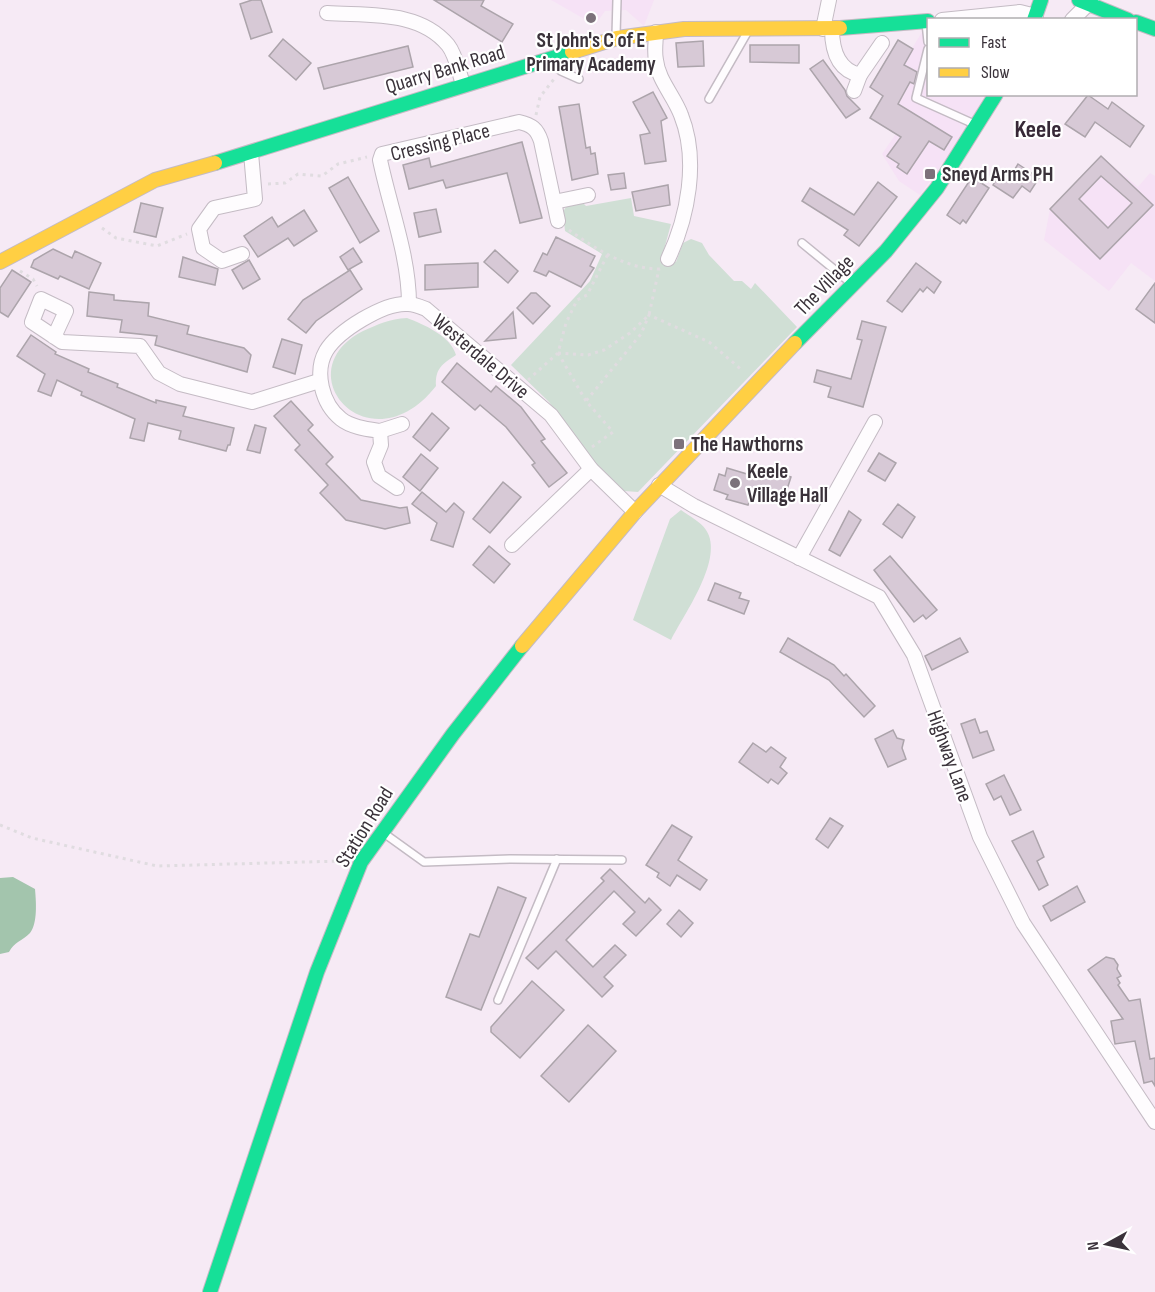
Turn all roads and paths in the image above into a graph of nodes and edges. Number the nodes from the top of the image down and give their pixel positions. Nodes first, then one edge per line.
1 (617, 0) edge
2 (829, 0) edge
3 (1041, 0) edge
4 (1087, 1) edge
5 (327, 13) dead end
6 (962, 18) edge
7 (1035, 18) edge
8 (1074, 18) edge
9 (1124, 18) edge
10 (927, 21) edge
11 (1137, 22) edge
12 (748, 29) junction
13 (827, 29) junction
14 (1155, 29) edge
15 (656, 32) junction
16 (617, 38) junction
17 (882, 42) dead end
18 (927, 53) edge
19 (553, 57) junction
20 (561, 71) junction
21 (860, 75) junction
22 (579, 79) dead end
23 (463, 84) junction
24 (854, 91) dead end
25 (995, 96) edge
26 (710, 99) dead end
27 (531, 126) junction
28 (976, 126) junction
29 (251, 153) junction
30 (382, 154) junction
31 (254, 185) junction
32 (588, 195) dead end
33 (554, 202) junction
34 (93, 213) junction
35 (558, 222) joint
36 (199, 229) junction
37 (802, 243) dead end
38 (242, 254) dead end
39 (608, 254) junction
40 (2, 261) edge
41 (664, 264) junction
42 (854, 286) junction
43 (41, 299) junction
44 (409, 304) junction
45 (649, 315) junction
46 (54, 337) junction
47 (558, 353) junction
48 (319, 381) junction
49 (756, 382) junction
50 (519, 388) junction
51 (586, 401) junction
52 (875, 422) dead end
53 (402, 424) dead end
54 (380, 431) junction
55 (581, 455) junction
56 (591, 469) junction
57 (659, 485) junction
58 (397, 488) dead end
59 (635, 512) junction
60 (512, 545) dead end
61 (799, 558) junction
62 (0, 825) edge
63 (382, 831) junction
64 (557, 859) junction
65 (622, 860) dead end
66 (362, 862) junction
67 (498, 1000) dead end
68 (1155, 1122) edge
69 (210, 1292) edge

1 - 16 lane
2 - 13 street
3 - 7 street
4 - 8 street
4 - 9 street
5 - 23 street
6 - 7 street
10 - 13 street, Quarry Bank Road
11 - 14 street
12 - 13 street, Quarry Bank Road
12 - 15 street, Quarry Bank Road
12 - 26 lane
13 - 21 street
15 - 16 street, Quarry Bank Road
15 - 41 street
16 - 19 street, Quarry Bank Road
17 - 21 street
18 - 28 lane
19 - 20 lane
19 - 23 street, Quarry Bank Road
20 - 22 lane
20 - 27 path
21 - 24 street
23 - 29 street, Quarry Bank Road
25 - 28 street, The Village
27 - 30 street, Cressing Place
27 - 33 street
28 - 42 street, The Village
29 - 31 street
29 - 34 street, Quarry Bank Road
30 - 31 path
30 - 44 street, Cressing Place
31 - 36 street
32 - 33 street
33 - 35 street
34 - 36 path
34 - 40 street, Quarry Bank Road
35 - 39 path
36 - 38 street
37 - 42 lane
39 - 41 path
39 - 47 path
40 - 43 path
41 - 45 path
42 - 49 street, The Village
43 - 46 street
43 - 46 street
44 - 48 street, Westerdale Drive
44 - 50 street, Westerdale Drive
45 - 47 path
45 - 49 path
45 - 51 path
46 - 48 street
47 - 50 path
47 - 51 path
48 - 54 street
49 - 57 street, The Village
50 - 55 street, Westerdale Drive
51 - 55 path
52 - 61 street
53 - 54 street
54 - 58 street
55 - 56 street, Westerdale Drive
56 - 59 street, Westerdale Drive
56 - 60 street
57 - 59 street, Station Road
57 - 61 street, Highway Lane
59 - 63 street, Station Road
61 - 68 street, Highway Lane
62 - 66 path
63 - 64 lane
63 - 66 street, Station Road
64 - 65 lane
64 - 67 lane
66 - 69 street, Station Road

